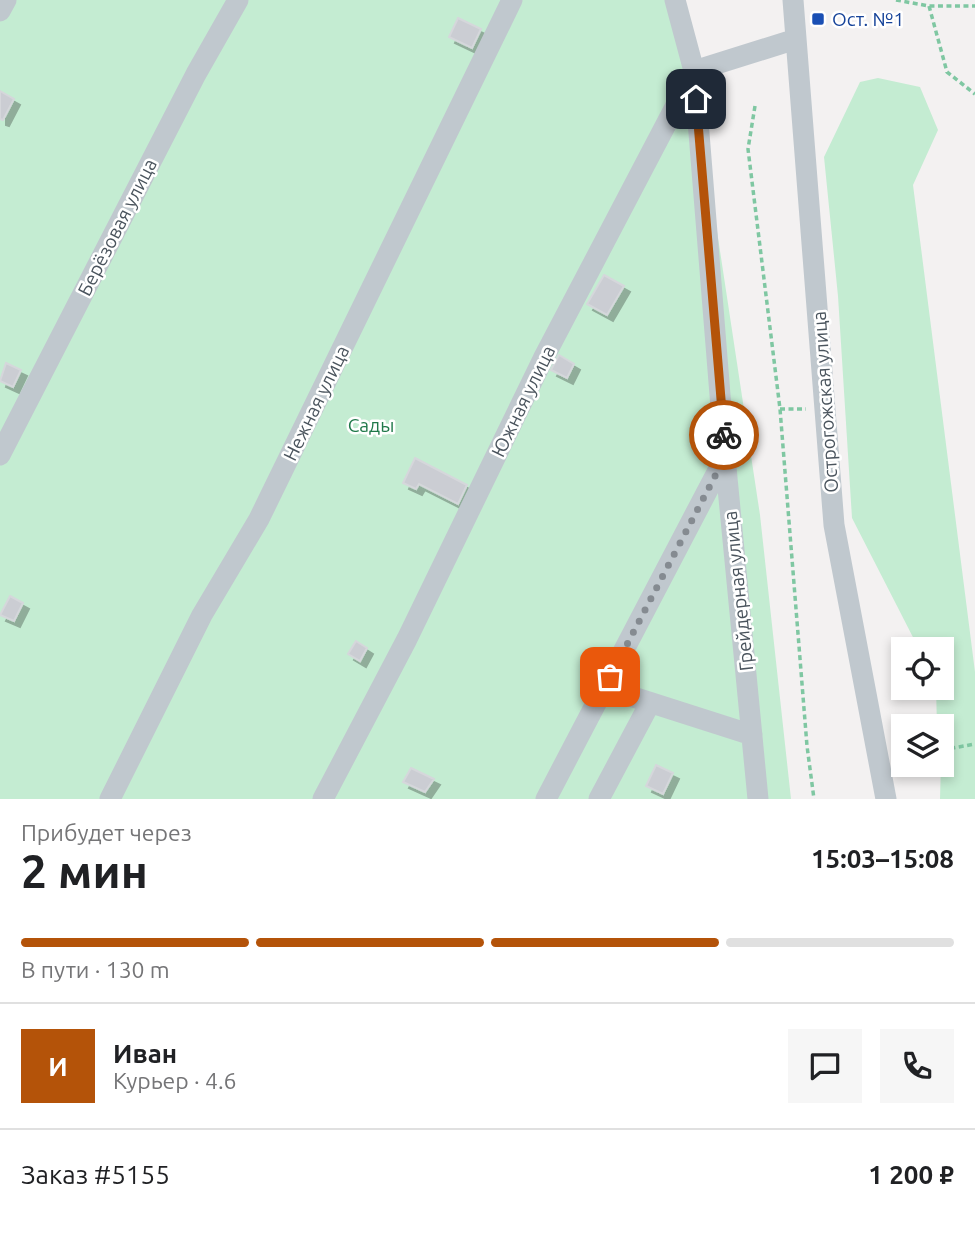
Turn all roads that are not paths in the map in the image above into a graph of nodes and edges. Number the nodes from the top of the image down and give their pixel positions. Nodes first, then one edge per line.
1 (6, 0) edge
2 (237, 0) edge
3 (512, 0) edge
4 (675, 0) edge
5 (793, 0) edge
6 (0, 11) edge
7 (796, 39) junction
8 (694, 71) junction
9 (0, 455) edge
10 (725, 457) junction
11 (605, 688) junction
12 (650, 703) junction
13 (752, 735) junction
14 (110, 799) edge
15 (323, 799) edge
16 (546, 799) edge
17 (599, 799) edge
18 (758, 799) edge
19 (886, 799) edge

1 - 6 street
2 - 9 street, Берёзовая улица
3 - 14 street, Нежная улица
4 - 8 street
5 - 7 street, Острогожская улица
7 - 8 street
7 - 19 street, Острогожская улица
8 - 10 street, Грейдерная улица
8 - 15 street, Южная улица
10 - 11 street
10 - 13 street, Грейдерная улица
11 - 12 street
11 - 16 street
12 - 13 street
12 - 17 street
13 - 18 street, Грейдерная улица

